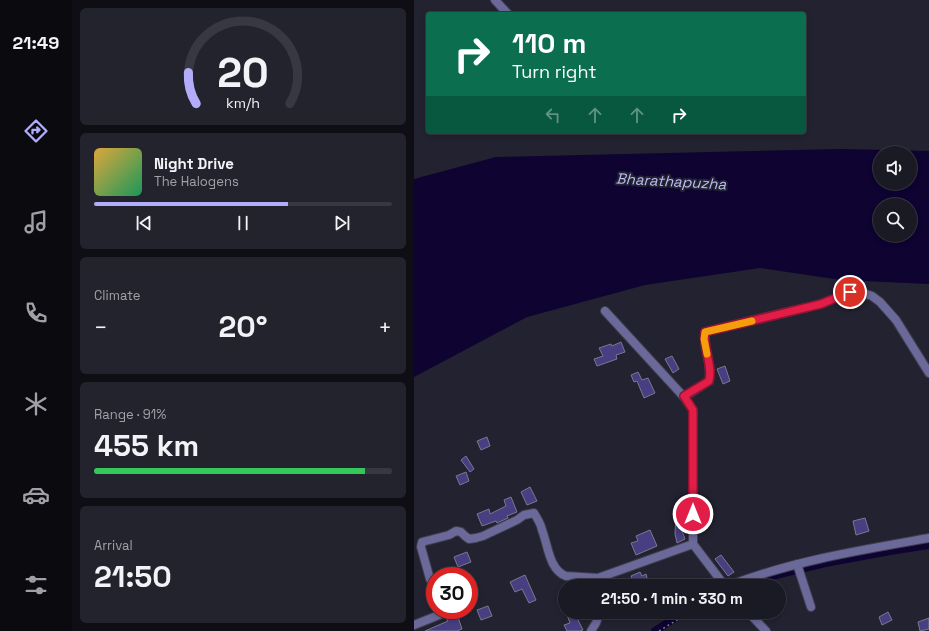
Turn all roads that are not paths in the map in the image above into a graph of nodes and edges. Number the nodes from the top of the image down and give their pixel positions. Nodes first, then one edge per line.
1 (495, 0) edge
2 (506, 12) edge
3 (605, 311) dead end
4 (929, 373) edge
5 (684, 396) junction
6 (929, 538) edge
7 (693, 544) junction
8 (797, 564) junction
9 (427, 567) edge
10 (582, 579) edge
11 (605, 579) edge
12 (721, 579) edge
13 (746, 579) edge
14 (811, 607) dead end
15 (429, 619) edge
16 (597, 619) edge
17 (755, 619) edge
18 (414, 625) edge
19 (591, 631) edge
20 (766, 631) edge

1 - 2 street
3 - 5 street
4 - 5 street
5 - 7 street
6 - 8 street
7 - 11 street
7 - 12 street
8 - 13 street
8 - 14 street
9 - 10 street
15 - 18 street
16 - 19 street
17 - 20 street

